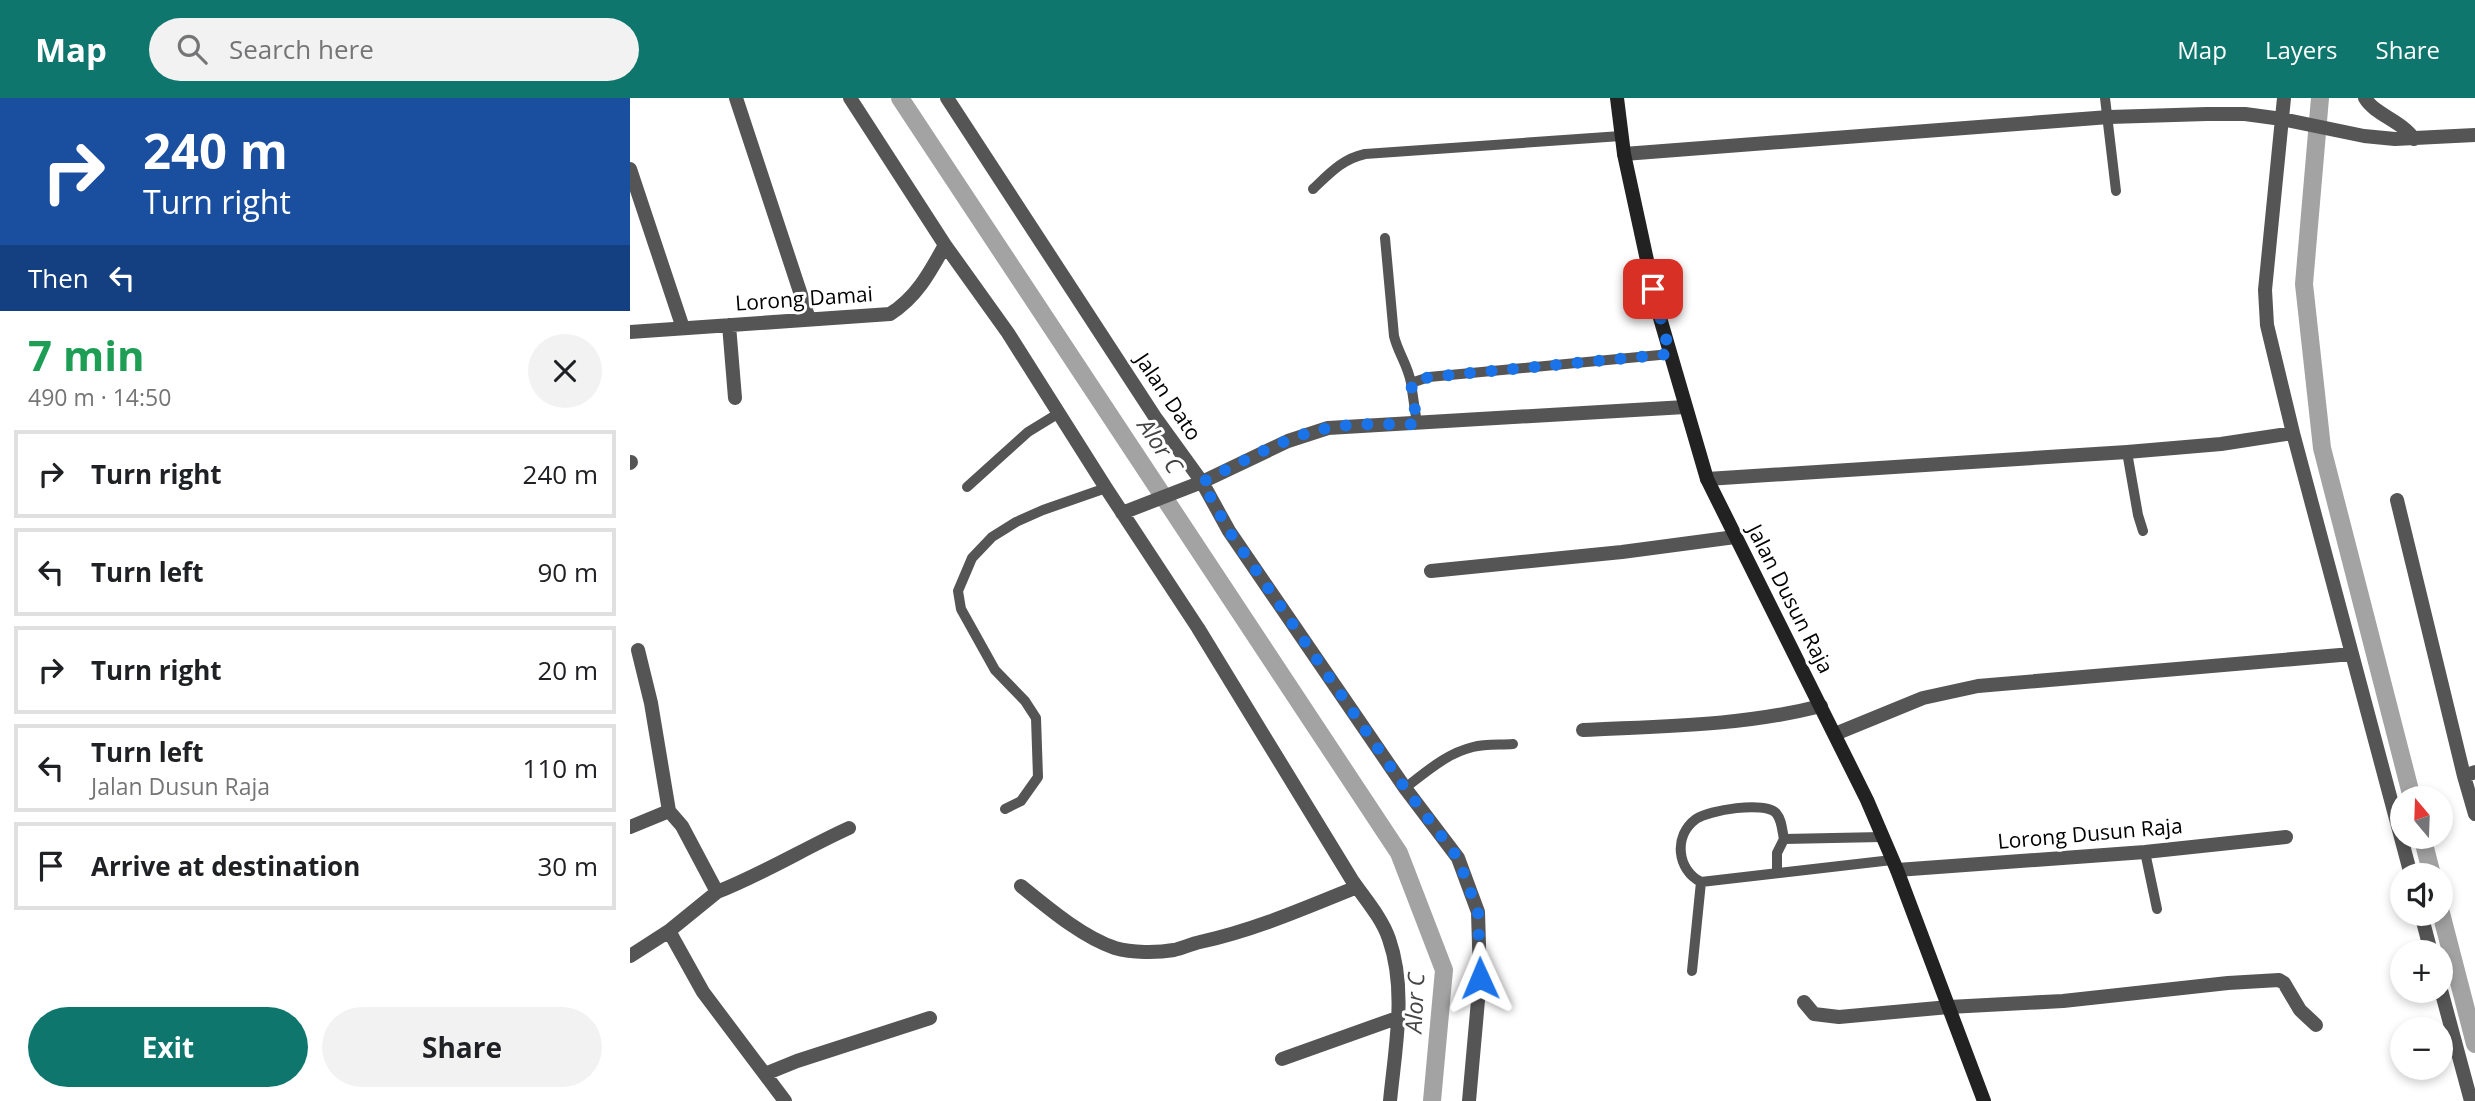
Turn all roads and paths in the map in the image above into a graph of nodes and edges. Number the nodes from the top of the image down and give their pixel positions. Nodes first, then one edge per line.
1 (736, 98) edge
2 (850, 98) edge
3 (947, 98) edge
4 (1616, 98) edge
5 (2105, 98) edge
6 (2284, 98) edge
7 (2365, 98) edge
8 (2109, 117) junction
9 (2289, 120) junction
10 (2475, 135) edge
11 (1621, 136) junction
12 (2414, 139) junction
13 (1624, 154) junction
14 (630, 169) edge
15 (1313, 189) dead end
16 (2116, 191) dead end
17 (1385, 237) dead end
18 (945, 245) junction
19 (809, 319) junction
20 (729, 325) junction
21 (682, 328) junction
22 (630, 332) edge
23 (1670, 354) junction
24 (1411, 383) junction
25 (736, 398) dead end
26 (1685, 407) junction
27 (1059, 413) junction
28 (1417, 424) junction
29 (2292, 433) junction
30 (2127, 452) junction
31 (1707, 480) junction
32 (1199, 483) junction
33 (967, 487) dead end
34 (1106, 488) junction
35 (2397, 500) dead end
36 (1126, 511) junction
37 (2143, 531) dead end
38 (1735, 537) junction
39 (1431, 570) dead end
40 (638, 650) dead end
41 (2352, 654) junction
42 (1821, 706) junction
43 (1583, 730) dead end
44 (1835, 734) junction
45 (1513, 744) dead end
46 (2470, 774) edge
47 (1405, 788) junction
48 (1004, 809) dead end
49 (670, 811) junction
50 (2475, 814) edge
51 (630, 827) edge
52 (849, 828) dead end
53 (1882, 837) junction
54 (2286, 838) dead end
55 (1784, 839) junction
56 (2145, 852) junction
57 (2408, 863) edge
58 (1894, 865) junction
59 (1777, 873) junction
60 (1701, 882) junction
61 (1021, 886) dead end
62 (1357, 887) junction
63 (717, 892) junction
64 (2157, 909) dead end
65 (669, 931) junction
66 (630, 956) edge
67 (1692, 971) dead end
68 (1804, 1002) dead end
69 (2445, 1003) edge
70 (1949, 1007) junction
71 (930, 1018) dead end
72 (1397, 1018) junction
73 (2316, 1025) dead end
74 (1282, 1059) dead end
75 (765, 1074) junction
76 (785, 1101) edge
77 (1390, 1101) edge
78 (1469, 1101) edge
79 (1984, 1101) edge
80 (2471, 1101) edge

1 - 19 street
2 - 18 street
3 - 32 street, Jalan Dato
4 - 11 main road, Jalan Dusun Raja
5 - 8 lane
6 - 9 street
7 - 12 street
8 - 9 street
8 - 13 street
8 - 16 lane
9 - 12 street
9 - 29 street
10 - 12 street
11 - 13 main road, Jalan Dusun Raja
11 - 15 lane
13 - 23 main road, Jalan Dusun Raja
14 - 21 street
17 - 24 lane
18 - 19 street, Lorong Damai
18 - 27 street
19 - 20 street, Lorong Damai
20 - 21 street, Lorong Damai
20 - 25 street
21 - 22 street, Lorong Damai
23 - 24 lane
23 - 26 main road, Jalan Dusun Raja
24 - 28 lane
26 - 28 street
26 - 31 main road, Jalan Dusun Raja
27 - 33 lane
27 - 34 street
28 - 32 street
29 - 30 street
29 - 41 street
30 - 31 street
30 - 37 lane
31 - 38 main road, Jalan Dusun Raja
32 - 36 street
32 - 47 street, Jalan Dato
34 - 36 street
34 - 48 lane
35 - 46 street
36 - 62 street
38 - 39 street
38 - 42 main road, Jalan Dusun Raja
40 - 49 street
41 - 44 street
41 - 57 street
42 - 43 street
42 - 44 main road, Jalan Dusun Raja
44 - 53 main road, Jalan Dusun Raja
45 - 47 lane
46 - 50 street
47 - 78 street, Jalan Dato
49 - 51 street
49 - 63 street
52 - 63 street
53 - 55 lane
53 - 58 main road, Jalan Dusun Raja
54 - 56 street, Lorong Dusun Raja
55 - 59 lane
55 - 60 lane
56 - 58 street, Lorong Dusun Raja
56 - 64 lane
58 - 59 lane
58 - 70 main road, Jalan Dusun Raja
59 - 60 lane
60 - 67 lane
61 - 62 street
62 - 72 street
63 - 65 street
65 - 66 street
65 - 75 street
68 - 70 street
69 - 80 street
70 - 73 street
70 - 79 main road, Jalan Dusun Raja
71 - 75 street
72 - 74 street
72 - 77 street
75 - 76 street

